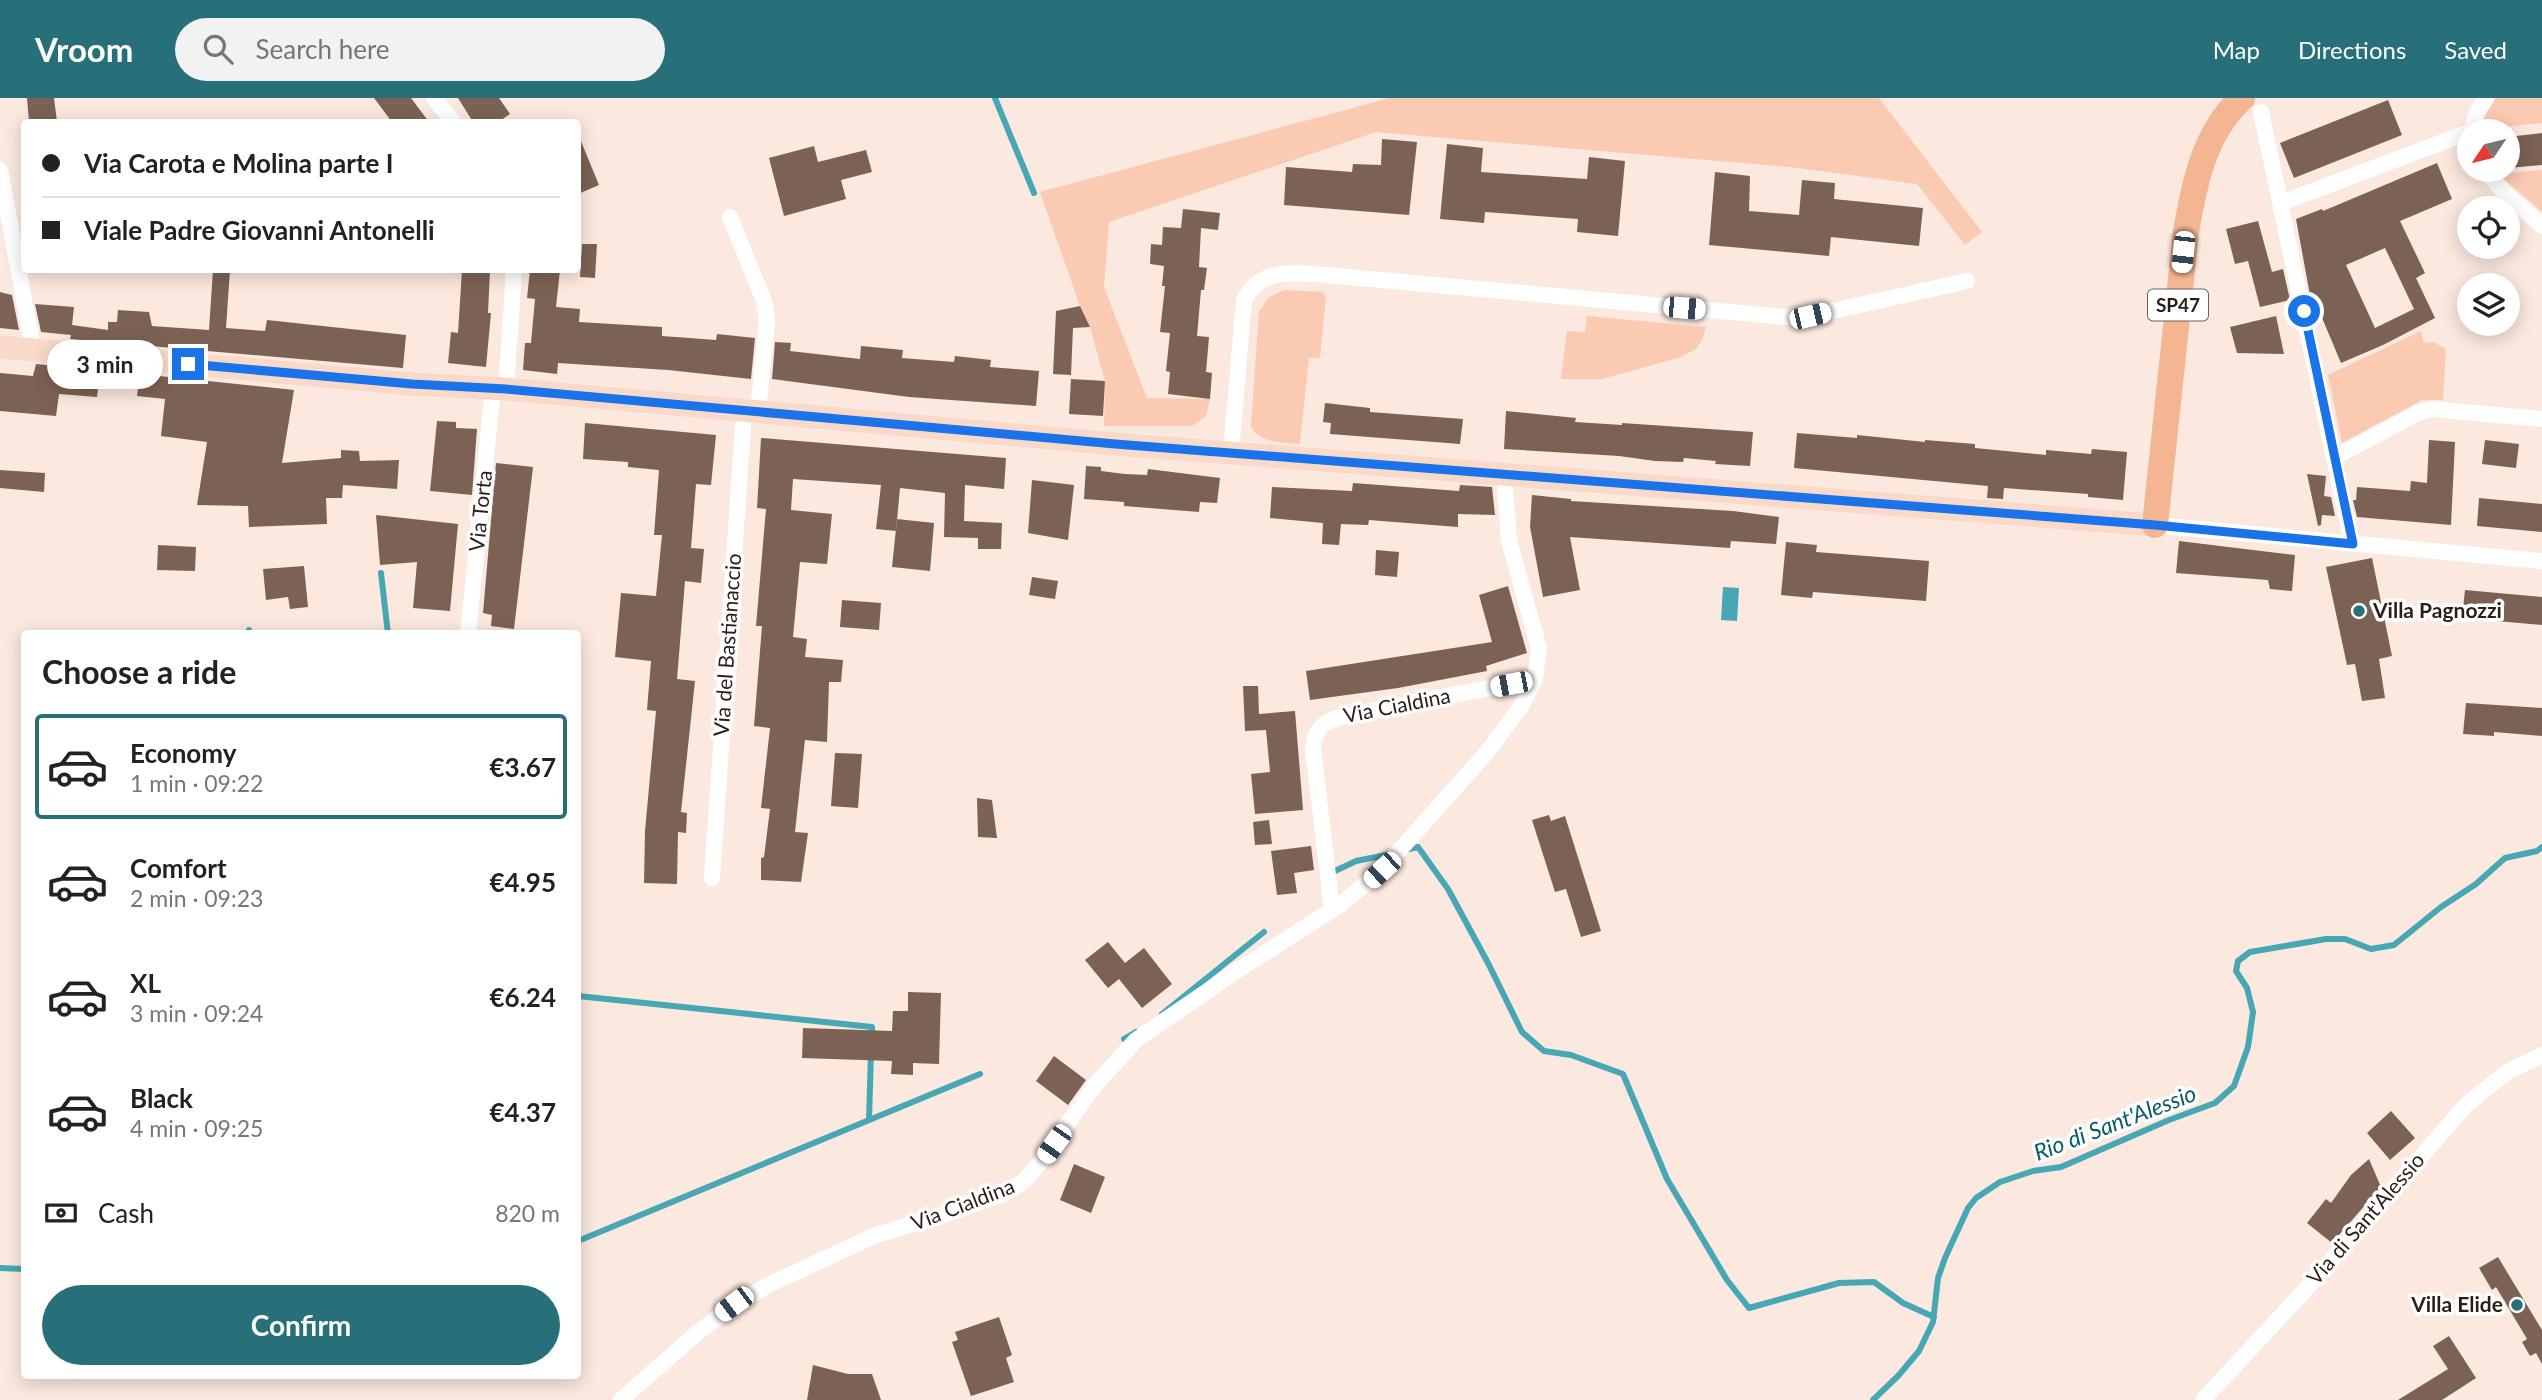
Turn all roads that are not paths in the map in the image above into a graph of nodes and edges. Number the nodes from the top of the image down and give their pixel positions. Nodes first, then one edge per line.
1 (435, 98) edge
2 (2486, 98) edge
3 (2251, 105) edge
4 (451, 119) edge
5 (2475, 119) edge
6 (2457, 137) edge
7 (0, 170) edge
8 (2495, 182) edge
9 (2281, 203) junction
10 (730, 217) dead end
11 (2542, 226) edge
12 (514, 273) edge
13 (1967, 281) dead end
14 (0, 347) edge
15 (33, 349) junction
16 (500, 388) junction
17 (751, 413) junction
18 (2542, 419) edge
19 (1231, 453) junction
20 (2335, 457) junction
21 (1504, 474) junction
22 (2155, 525) junction
23 (2353, 544) junction
24 (2542, 561) edge
25 (469, 630) edge
26 (1535, 679) junction
27 (712, 878) dead end
28 (1332, 910) junction
29 (2542, 1055) edge
30 (621, 1400) edge
31 (2203, 1400) edge

1 - 4 street
2 - 5 street
3 - 9 street
3 - 22 main road, SP47
6 - 9 street
7 - 15 street
8 - 11 street
9 - 20 street
10 - 17 street, Via del Bastianaccio
12 - 16 street, Via Torta
13 - 19 street
14 - 15 main road
15 - 16 main road
16 - 17 main road
16 - 25 street, Via Torta
17 - 19 main road
17 - 27 street, Via del Bastianaccio
18 - 20 street
19 - 21 main road
20 - 23 street
21 - 22 main road
21 - 26 street, Via Cialdina
22 - 23 street
23 - 24 street
26 - 28 street, Via Cialdina
26 - 28 street, Via Cialdina
28 - 30 street, Via Cialdina
29 - 31 street, Via di Sant'Alessio

